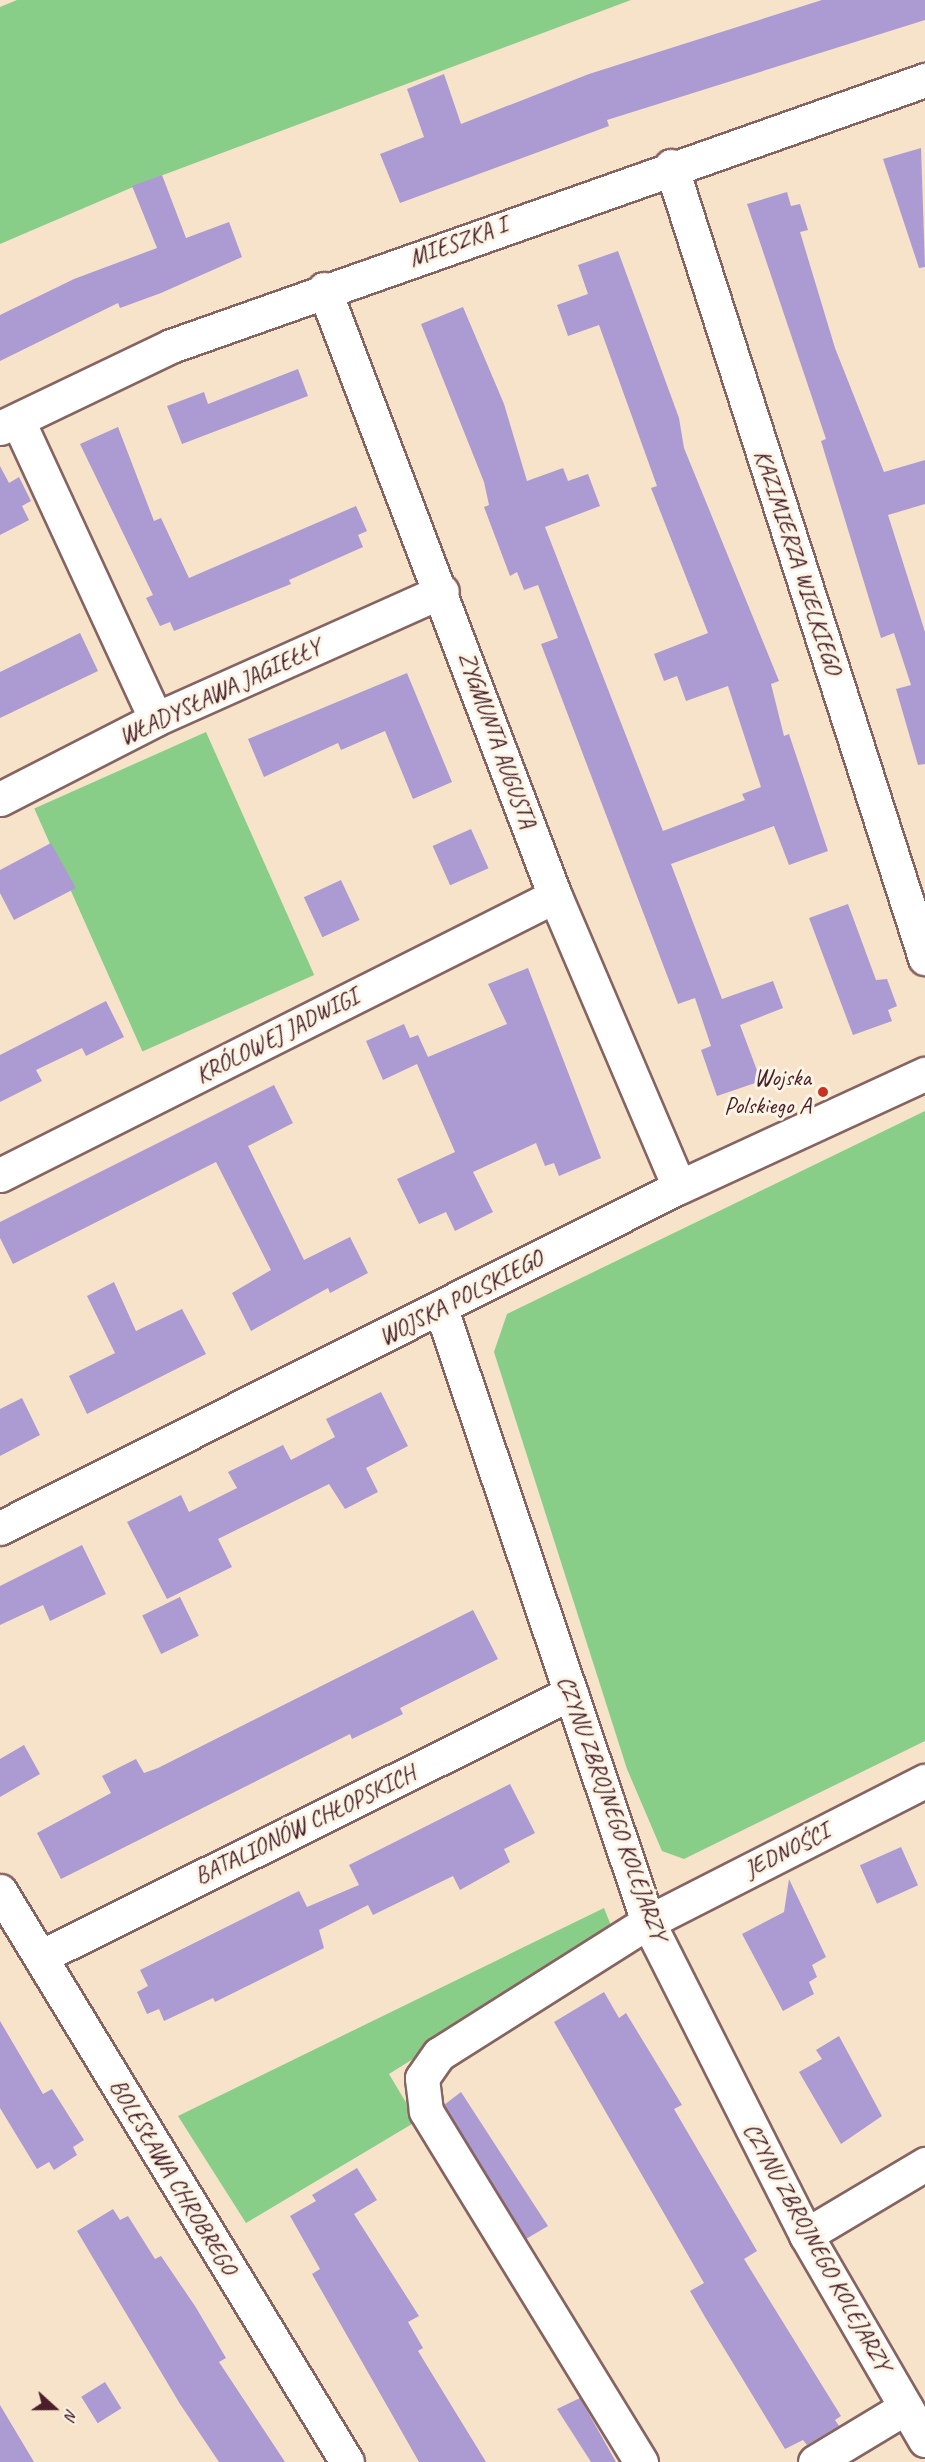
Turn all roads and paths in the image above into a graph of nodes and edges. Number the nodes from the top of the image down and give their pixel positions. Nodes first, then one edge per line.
1 (925, 80) edge
2 (670, 166) junction
3 (324, 289) junction
4 (9, 424) edge
5 (442, 591) junction
6 (156, 719) junction
7 (0, 799) edge
8 (555, 896) junction
9 (925, 958) edge
10 (925, 1074) edge
11 (0, 1175) edge
12 (679, 1187) junction
13 (441, 1309) junction
14 (0, 1528) edge
15 (571, 1693) junction
16 (925, 1781) edge
17 (0, 1891) edge
18 (648, 1922) junction
19 (40, 1957) junction
20 (925, 2164) edge
21 (806, 2235) junction
22 (906, 2407) junction
23 (925, 2440) edge
24 (347, 2462) edge
25 (641, 2462) edge
26 (815, 2462) edge

1 - 2 street, MIESZKA I
2 - 3 street, MIESZKA I
2 - 9 street, KAZIMIERZA WIELKIEGO
3 - 4 street, MIESZKA I
3 - 5 street, ZYGMUNTA AUGUSTA
4 - 6 street
5 - 6 street, WŁADYSŁAWA JAGIEŁŁY
5 - 8 street, ZYGMUNTA AUGUSTA
6 - 7 street, WŁADYSŁAWA JAGIEŁŁY
8 - 11 street, KRÓLOWEJ JADWIGI
8 - 12 street, ZYGMUNTA AUGUSTA
10 - 12 street, WOJSKA POLSKIEGO
12 - 13 street, WOJSKA POLSKIEGO
13 - 14 street, WOJSKA POLSKIEGO
13 - 15 street, CZYNU ZBROJNEGO KOLEJARZY
15 - 18 street, CZYNU ZBROJNEGO KOLEJARZY
15 - 19 street, BATALIONÓW CHŁOPSKICH
16 - 18 street, JEDNOŚCI
17 - 19 street, BOLESŁAWA CHROBREGO
18 - 21 street, CZYNU ZBROJNEGO KOLEJARZY
18 - 25 street, JEDNOŚCI
19 - 24 street, BOLESŁAWA CHROBREGO
20 - 21 street
21 - 22 street, CZYNU ZBROJNEGO KOLEJARZY
22 - 23 street, CZYNU ZBROJNEGO KOLEJARZY
22 - 26 street

